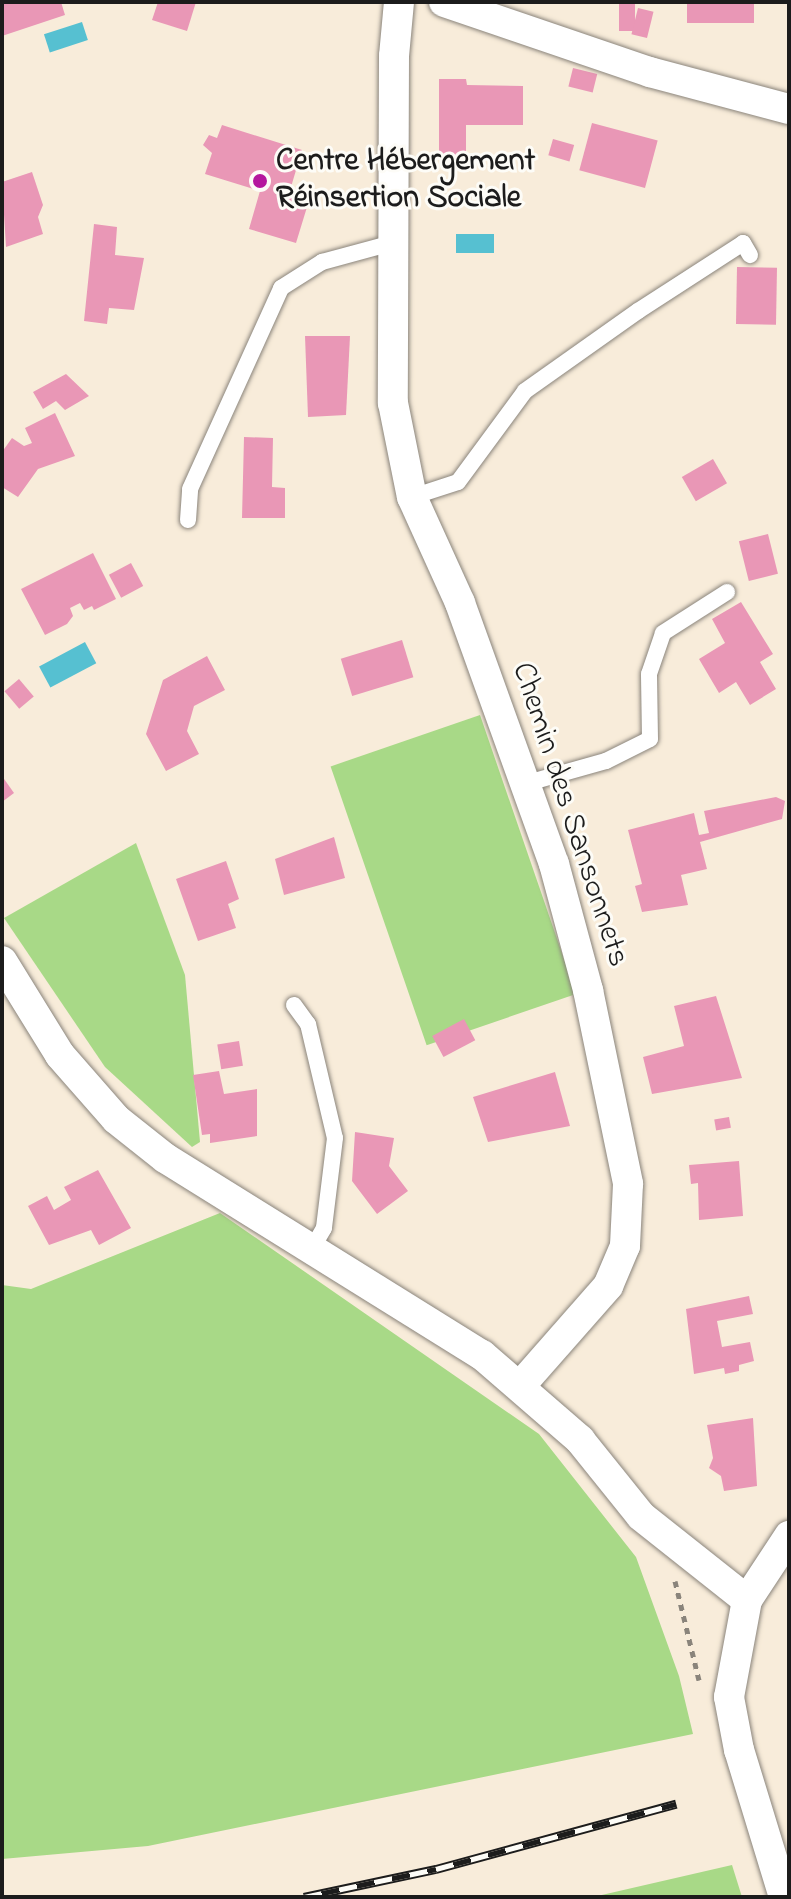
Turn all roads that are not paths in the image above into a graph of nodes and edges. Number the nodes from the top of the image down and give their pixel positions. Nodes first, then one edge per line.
1 (399, 2) edge
2 (444, 2) edge
3 (789, 109) edge
4 (392, 243) junction
5 (750, 255) dead end
6 (412, 497) junction
7 (188, 520) dead end
8 (727, 592) dead end
9 (524, 784) junction
10 (2, 961) edge
11 (294, 1005) dead end
12 (313, 1247) junction
13 (521, 1385) junction
14 (789, 1536) edge
15 (747, 1600) junction
16 (784, 1897) edge

1 - 4 street, Chemin des Sansonnets
2 - 3 street
4 - 6 street, Chemin des Sansonnets
4 - 7 lane
5 - 6 lane
6 - 9 street, Chemin des Sansonnets
8 - 9 lane
9 - 13 street, Chemin des Sansonnets
10 - 12 street
11 - 12 lane
12 - 13 street
13 - 15 street
14 - 15 street
15 - 16 street

